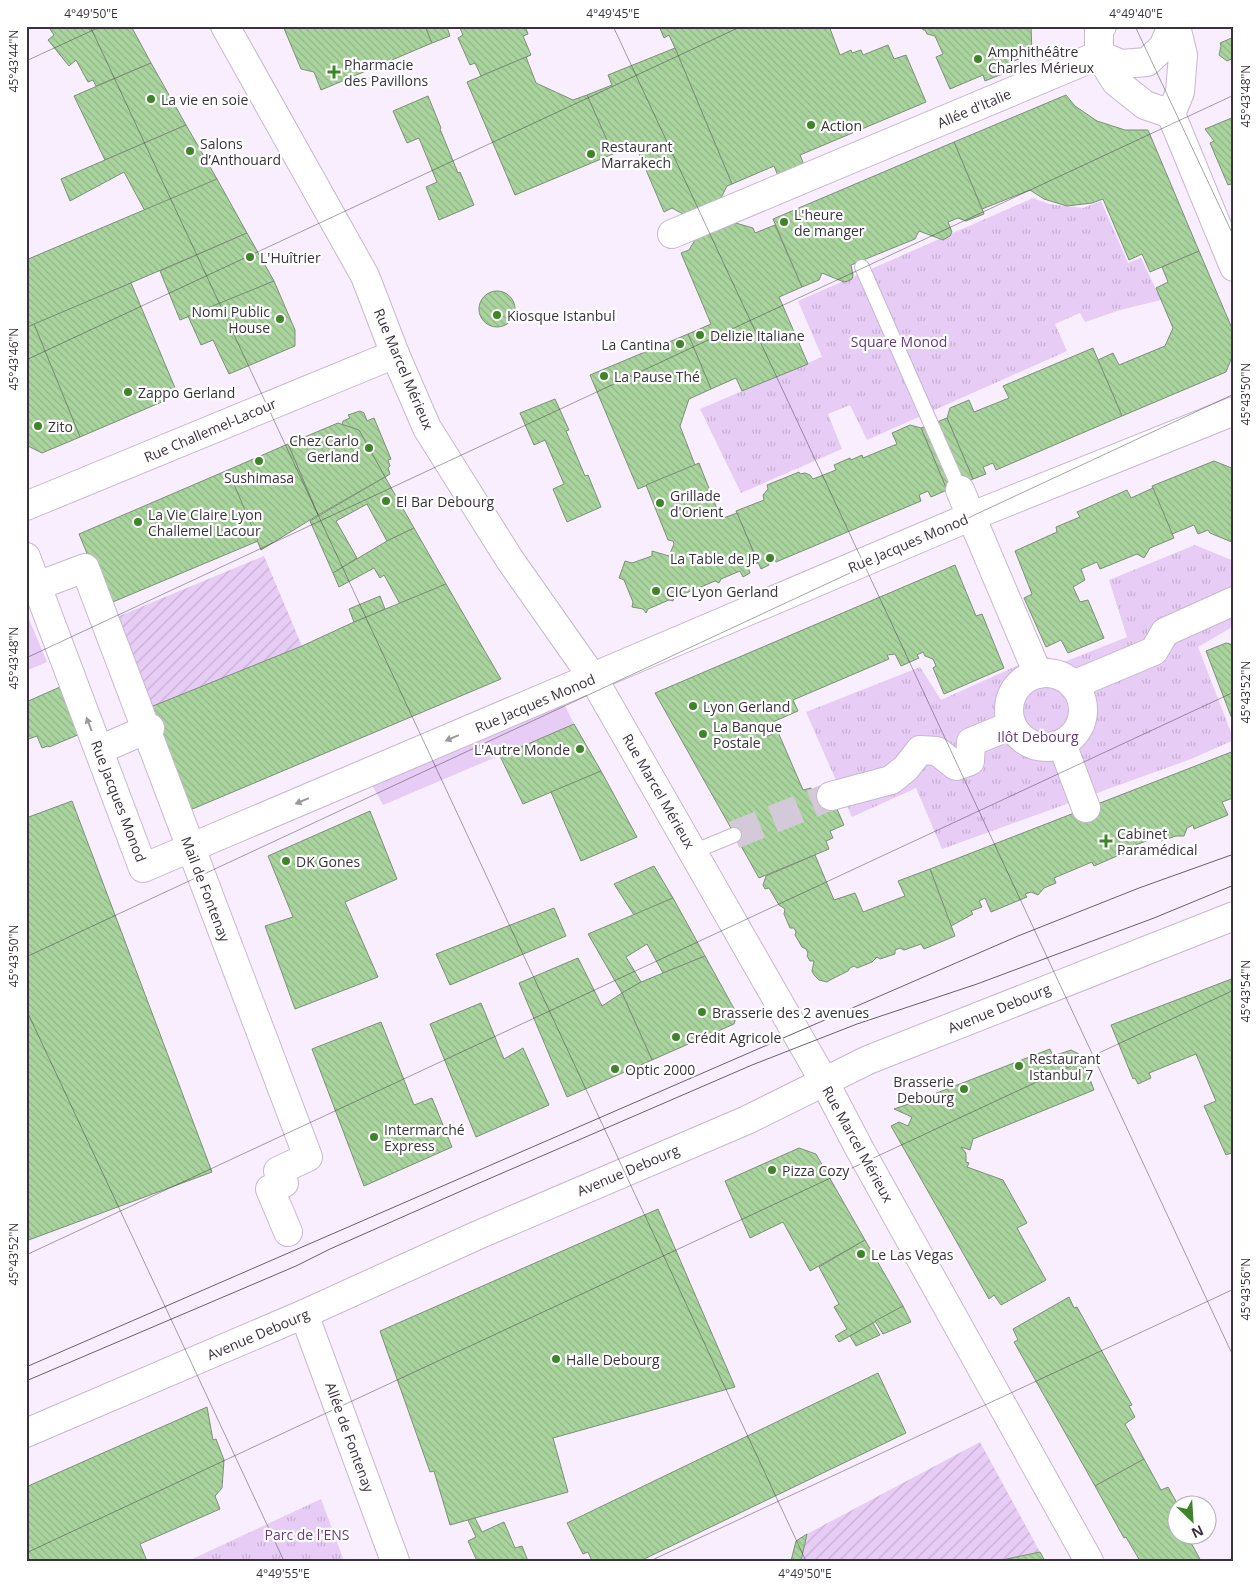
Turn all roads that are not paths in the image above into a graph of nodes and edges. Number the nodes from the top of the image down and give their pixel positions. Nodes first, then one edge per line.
1 (225, 26) edge
2 (1102, 26) edge
3 (1172, 26) edge
4 (1176, 26) edge
5 (1099, 55) junction
6 (1171, 114) junction
7 (672, 234) dead end
8 (1234, 267) edge
9 (862, 268) dead end
10 (395, 354) junction
11 (1234, 411) edge
12 (960, 490) joint
13 (26, 506) edge
14 (972, 516) junction
15 (26, 557) edge
16 (37, 586) junction
17 (1234, 601) edge
18 (1038, 674) junction
19 (594, 678) junction
20 (1073, 685) junction
21 (1012, 725) junction
22 (148, 729) junction
23 (1062, 744) junction
24 (99, 750) junction
25 (831, 796) tunnel mouth
26 (1086, 808) dead end
27 (734, 835) tunnel mouth
28 (191, 848) junction
29 (694, 852) junction
30 (1234, 916) edge
31 (824, 1083) junction
32 (288, 1232) dead end
33 (304, 1314) junction
34 (26, 1433) edge
35 (395, 1561) edge
36 (1089, 1561) edge

1 - 10 street, Rue Marcel Mérieux
2 - 5 street
3 - 5 street
4 - 6 street
5 - 6 street
5 - 7 street, Allée d'Italie
6 - 8 street
9 - 12 lane
10 - 13 street, Rue Challemel-Lacour
10 - 19 street, Rue Marcel Mérieux
11 - 14 street, Rue Jacques Monod
12 - 14 street
14 - 18 street
14 - 19 street, Rue Jacques Monod
15 - 16 street, Rue Jacques Monod
16 - 22 street, Mail de Fontenay
24 -> 16 street, Rue Jacques Monod
17 - 20 street
18 - 20 street
18 - 21 street
19 -> 28 street, Rue Jacques Monod
19 - 29 street, Rue Marcel Mérieux
20 - 23 street
21 - 23 street
21 - 25 street
22 - 24 street
22 - 28 street, Mail de Fontenay
23 - 26 street
24 - 28 street, Rue Jacques Monod
27 - 29 lane
28 - 32 street, Mail de Fontenay
29 - 31 street, Rue Marcel Mérieux
30 - 31 street, Avenue Debourg
31 - 33 street, Avenue Debourg
31 - 36 street, Rue Marcel Mérieux
33 - 34 street, Avenue Debourg
33 - 35 street, Allée de Fontenay

